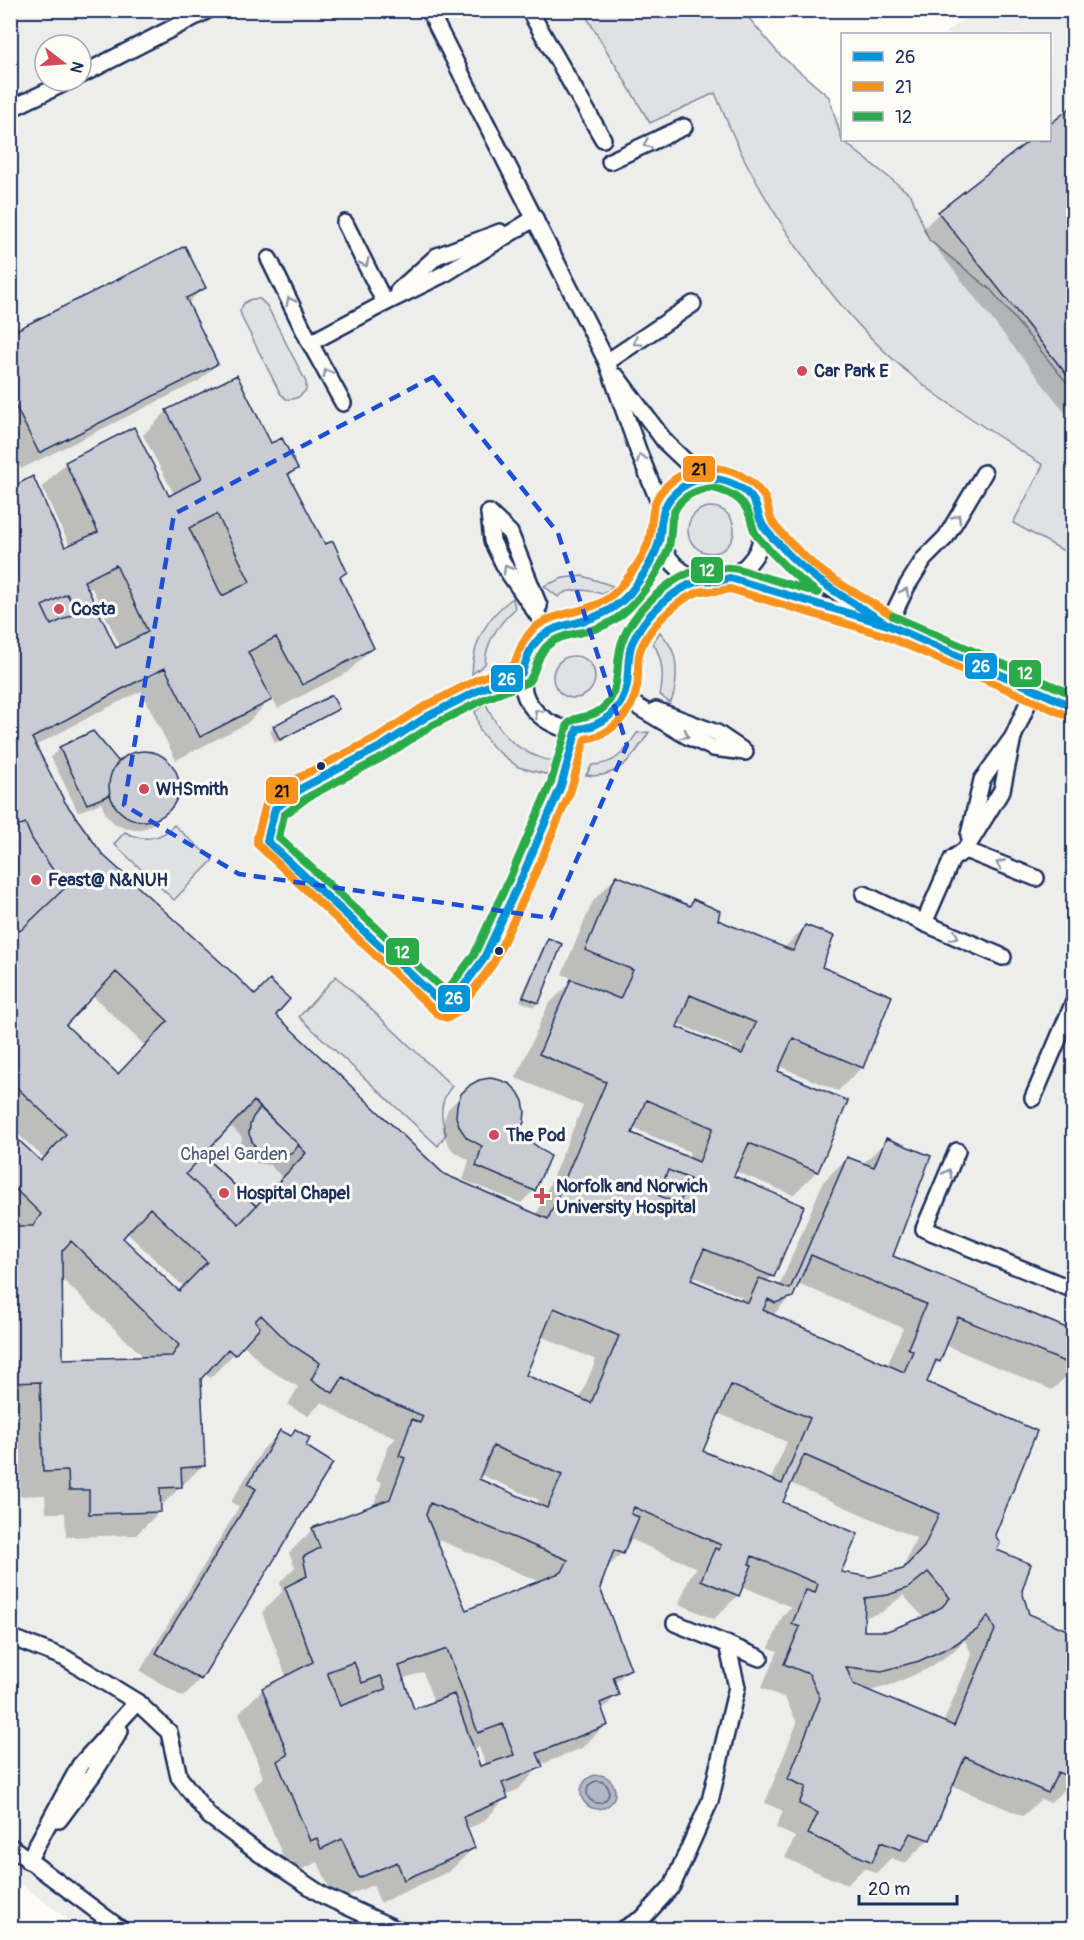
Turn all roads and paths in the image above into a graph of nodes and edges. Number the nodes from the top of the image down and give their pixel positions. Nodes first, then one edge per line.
1 (208, 10) edge
2 (429, 10) edge
3 (529, 10) edge
4 (93, 69) edge
5 (44, 93) edge
6 (10, 109) edge
7 (684, 127) dead end
8 (603, 139) dead end
9 (610, 161) dead end
10 (535, 218) junction
11 (345, 223) dead end
12 (269, 259) dead end
13 (385, 303) junction
14 (693, 304) dead end
15 (310, 343) junction
16 (607, 362) junction
17 (343, 403) dead end
18 (984, 473) dead end
19 (703, 478) junction
20 (663, 512) junction
21 (489, 513) dead end
22 (763, 525) junction
23 (660, 538) junction
24 (730, 578) junction
25 (701, 580) junction
26 (888, 625) junction
27 (548, 630) junction
28 (522, 673) junction
29 (1035, 689) junction
30 (623, 698) junction
31 (1074, 706) edge
32 (577, 729) junction
33 (1013, 736) junction
34 (745, 752) dead end
35 (965, 850) junction
36 (1036, 878) dead end
37 (864, 894) dead end
38 (924, 923) junction
39 (1003, 957) dead end
40 (1074, 1002) edge
41 (1033, 1098) dead end
42 (957, 1152) dead end
43 (1074, 1290) edge
44 (675, 1623) dead end
45 (10, 1637) edge
46 (727, 1644) junction
47 (760, 1658) dead end
48 (137, 1702) junction
49 (10, 1846) edge
50 (28, 1861) junction
51 (122, 1929) edge
52 (398, 1929) edge
53 (622, 1929) edge

1 - 4 lane
2 - 10 lane
3 - 8 lane
5 - 6 lane
7 -> 9 lane
10 - 13 lane
10 - 16 lane
11 -> 13 lane
15 -> 12 lane
13 - 15 lane
14 -> 16 lane
17 -> 15 lane
16 - 19 lane
20 -> 16 lane
26 -> 18 lane
19 - 20 lane
19 - 22 lane
20 - 23 lane
27 -> 21 lane
22 - 24 lane
22 - 26 lane
23 - 25 lane
23 - 27 lane
24 - 25 lane
24 - 26 lane
25 - 30 lane
26 - 29 lane
27 - 28 lane
32 -> 28 lane
28 - 32 lane
29 - 31 lane
29 - 33 lane
30 - 32 lane
30 -> 34 lane
33 - 35 lane
33 - 35 lane
36 -> 35 lane
35 - 38 lane
37 - 38 lane
38 -> 39 lane
40 - 41 lane
43 -> 42 lane
44 - 46 lane
45 - 48 lane
46 - 47 lane
46 - 53 lane
48 - 50 lane
48 - 52 lane
49 - 50 lane
50 - 51 lane

